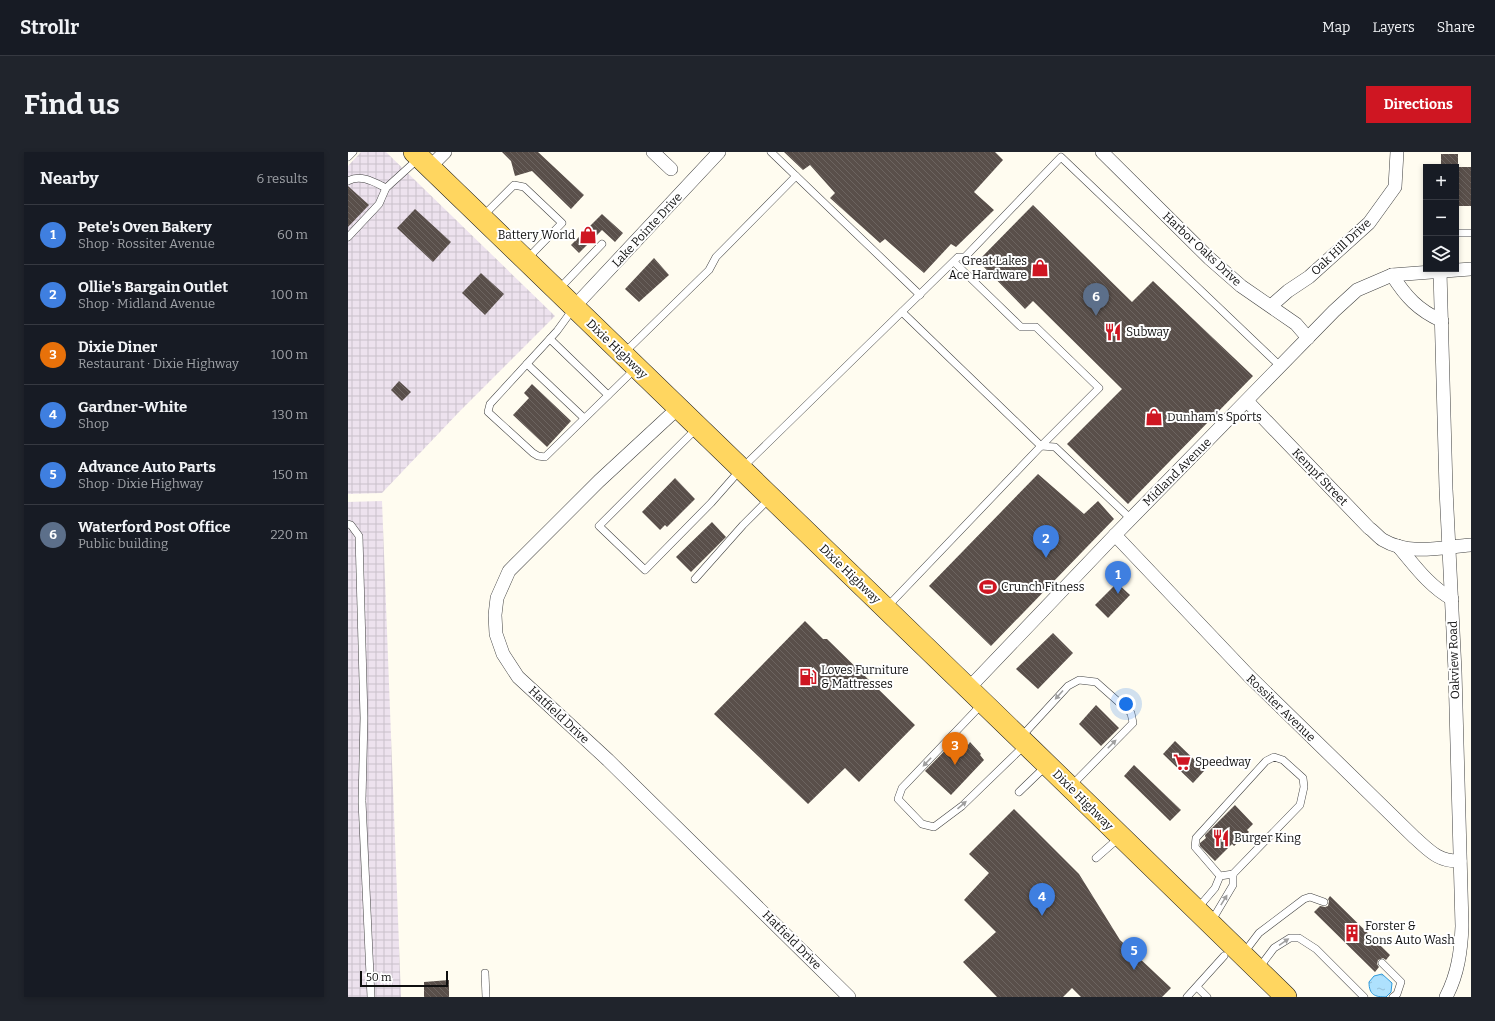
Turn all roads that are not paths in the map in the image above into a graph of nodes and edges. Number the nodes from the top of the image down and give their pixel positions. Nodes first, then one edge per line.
1 (353, 152) edge
2 (445, 152) edge
3 (653, 152) edge
4 (719, 152) edge
5 (771, 152) edge
6 (1102, 152) edge
7 (1396, 152) edge
8 (1058, 154) edge
9 (348, 157) edge
10 (421, 159) edge
11 (671, 169) dead end
12 (796, 176) junction
13 (348, 181) edge
14 (386, 188) junction
15 (481, 217) junction
16 (1459, 233) edge
17 (1471, 233) edge
18 (348, 236) edge
19 (602, 244) dead end
20 (526, 260) junction
21 (954, 262) junction
22 (1459, 269) edge
23 (1471, 269) edge
24 (1423, 272) edge
25 (1440, 272) edge
26 (1392, 275) junction
27 (558, 291) junction
28 (920, 294) junction
29 (1271, 306) junction
30 (574, 307) junction
31 (902, 312) junction
32 (1442, 321) junction
33 (1308, 338) junction
34 (550, 339) junction
35 (629, 361) junction
36 (527, 364) junction
37 (1280, 366) junction
38 (608, 395) junction
39 (1246, 401) junction
40 (678, 408) junction
41 (584, 418) junction
42 (698, 427) junction
43 (1041, 446) junction
44 (741, 469) junction
45 (771, 498) junction
46 (1131, 519) junction
47 (348, 524) edge
48 (1115, 535) junction
49 (1471, 545) edge
50 (1398, 546) junction
51 (1449, 546) junction
52 (694, 579) dead end
53 (1452, 599) junction
54 (885, 609) junction
55 (968, 689) junction
56 (983, 703) junction
57 (1023, 741) junction
58 (1048, 765) junction
59 (1070, 787) junction
60 (1019, 792) dead end
61 (1120, 836) junction
62 (1096, 858) dead end
63 (1460, 862) junction
64 (1147, 863) junction
65 (1233, 874) junction
66 (1220, 876) junction
67 (1324, 902) dead end
68 (1203, 917) junction
69 (1233, 956) junction
70 (1382, 963) dead end
71 (1257, 970) junction
72 (484, 973) dead end
73 (1197, 987) junction
74 (371, 997) edge
75 (486, 997) edge
76 (849, 997) edge
77 (1187, 997) edge
78 (1207, 997) edge
79 (1265, 997) edge
80 (1286, 997) edge
81 (1364, 997) edge
82 (1393, 997) edge
83 (1446, 997) edge

1 - 9 lane
2 - 10 street
3 - 11 street
4 - 30 street, Lake Pointe Drive
5 - 12 lane
6 - 29 street, Harbor Oaks Drive
7 - 29 street, Oak Hill Drive
8 - 21 lane
8 - 37 lane
10 - 14 lane
10 - 15 main road, Dixie Highway
12 - 28 lane
12 - 35 lane
13 - 14 lane
14 - 18 lane
15 - 20 main road, Dixie Highway
15 - 20 lane
16 - 17 lane
19 - 27 lane
20 - 27 main road, Dixie Highway
21 - 28 lane
21 - 43 lane
22 - 23 street, Midland Avenue
24 - 26 street, Midland Avenue
25 - 32 street, Oakview Road
26 - 32 street
26 - 33 street, Midland Avenue
27 - 30 main road, Dixie Highway
28 - 31 lane
29 - 33 street, Harbor Oaks Drive
30 - 34 lane
30 - 35 main road, Dixie Highway
31 - 43 lane
31 - 44 lane
32 - 51 street, Oakview Road
33 - 37 street, Midland Avenue
34 - 36 lane
34 - 38 lane
35 - 38 lane
35 - 40 main road, Dixie Highway
36 - 41 lane
36 - 41 lane
37 - 39 street, Midland Avenue
38 - 41 lane
39 - 46 street, Midland Avenue
39 - 50 street, Kempf Street
40 - 42 main road, Dixie Highway
40 - 76 street, Hatfield Drive
42 - 44 main road, Dixie Highway
42 - 44 lane
43 - 46 lane
43 - 54 lane
44 - 45 main road, Dixie Highway
45 - 52 lane
45 - 54 main road, Dixie Highway
46 - 48 street, Midland Avenue
47 - 74 lane
48 - 55 street, Midland Avenue
48 - 63 street, Rossiter Avenue
49 - 51 street, Kempf Street
50 - 51 street, Kempf Street
50 - 53 street, Kempf Street
51 - 53 street, Oakview Road
53 - 63 street, Oakview Road
54 - 55 main road, Dixie Highway
55 - 56 main road, Dixie Highway
56 - 57 main road, Dixie Highway
56 -> 57 lane
57 - 58 main road, Dixie Highway
59 -> 57 lane
58 - 59 main road, Dixie Highway
58 - 60 lane
59 - 61 main road, Dixie Highway
61 - 62 lane
61 - 64 main road, Dixie Highway
63 - 83 street, Oakview Road
64 - 68 main road, Dixie Highway
64 - 69 main road
65 - 66 lane
65 - 66 lane
68 -> 65 lane
66 - 68 lane
67 - 69 lane
68 - 69 main road, Dixie Highway
69 - 71 main road, Dixie Highway
69 - 73 lane
69 - 79 main road
70 - 82 lane
71 - 80 main road, Dixie Highway
71 -> 81 lane
72 - 75 lane
73 - 77 lane
73 - 78 lane

